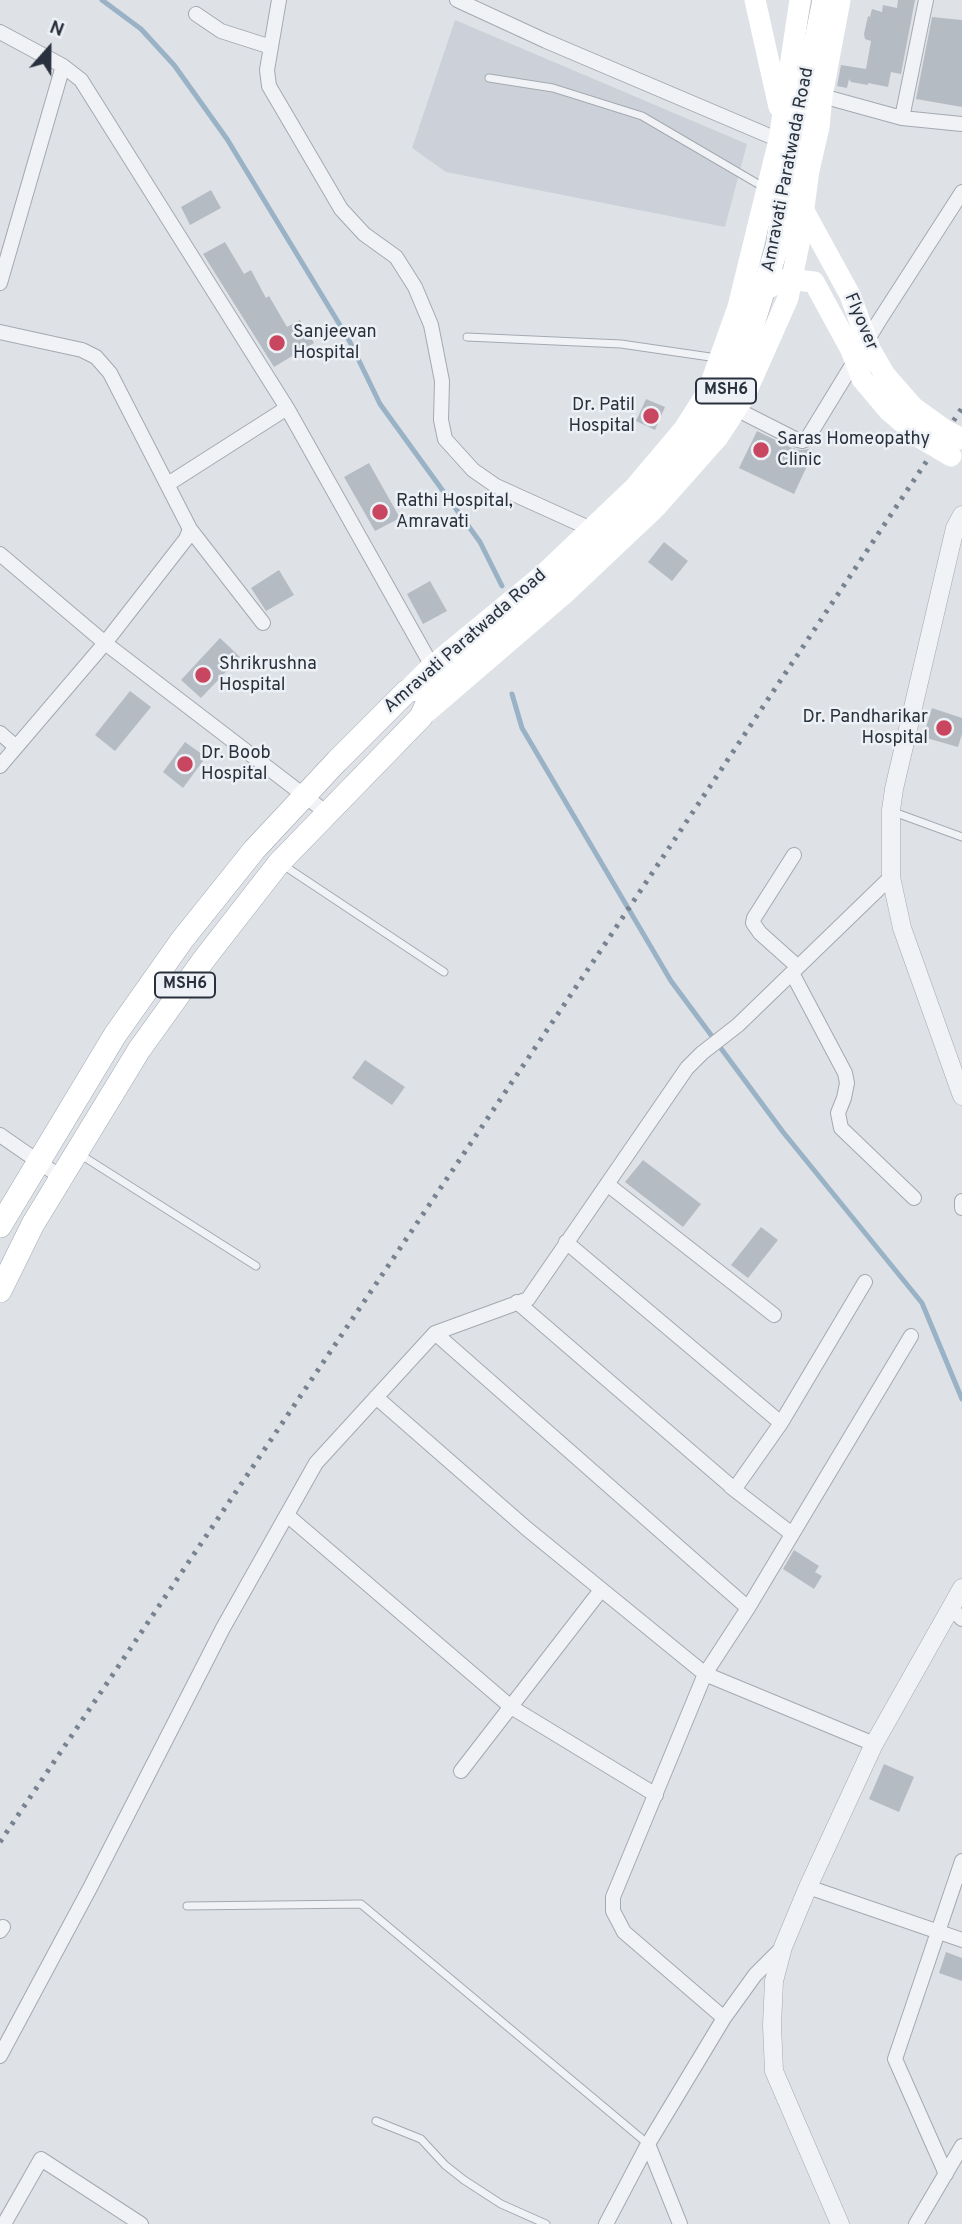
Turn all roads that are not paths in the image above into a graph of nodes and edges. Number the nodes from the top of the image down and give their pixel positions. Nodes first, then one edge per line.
1 (278, 0) edge
2 (457, 0) edge
3 (755, 0) edge
4 (800, 0) edge
5 (824, 0) edge
6 (840, 0) edge
7 (926, 0) edge
8 (196, 14) dead end
9 (0, 32) edge
10 (271, 47) junction
11 (63, 66) junction
12 (489, 78) dead end
13 (822, 96) junction
14 (902, 118) junction
15 (962, 124) edge
16 (780, 130) junction
17 (787, 180) junction
18 (765, 188) junction
19 (962, 192) edge
20 (0, 283) edge
21 (764, 290) junction
22 (0, 332) edge
23 (467, 337) dead end
24 (722, 359) junction
25 (287, 408) junction
26 (736, 409) junction
27 (958, 450) edge
28 (168, 484) junction
29 (960, 527) edge
30 (190, 529) junction
31 (591, 529) junction
32 (0, 554) edge
33 (263, 624) dead end
34 (105, 643) junction
35 (437, 677) junction
36 (421, 717) junction
37 (0, 733) edge
38 (16, 747) junction
39 (0, 766) edge
40 (304, 796) junction
41 (891, 810) junction
42 (327, 813) junction
43 (962, 837) edge
44 (794, 855) dead end
45 (279, 863) junction
46 (891, 877) junction
47 (795, 970) junction
48 (444, 972) dead end
49 (961, 1089) edge
50 (0, 1135) edge
51 (77, 1153) junction
52 (37, 1162) junction
53 (62, 1178) junction
54 (607, 1184) junction
55 (914, 1198) dead end
56 (962, 1201) edge
57 (962, 1208) edge
58 (0, 1226) edge
59 (566, 1242) junction
60 (256, 1266) dead end
61 (865, 1282) dead end
62 (0, 1291) edge
63 (517, 1302) junction
64 (774, 1315) dead end
65 (435, 1333) junction
66 (911, 1336) dead end
67 (376, 1397) junction
68 (780, 1423) junction
69 (731, 1487) junction
70 (287, 1515) junction
71 (792, 1534) junction
72 (962, 1588) edge
73 (601, 1590) junction
74 (748, 1608) junction
75 (957, 1614) edge
76 (705, 1674) junction
77 (511, 1707) junction
78 (874, 1744) junction
79 (461, 1771) dead end
80 (656, 1795) junction
81 (962, 1861) edge
82 (808, 1887) junction
83 (187, 1906) dead end
84 (937, 1932) junction
85 (962, 1940) edge
86 (783, 1947) junction
87 (724, 2018) junction
88 (0, 2056) edge
89 (376, 2121) dead end
90 (648, 2144) junction
91 (962, 2146) edge
92 (946, 2174) junction
93 (135, 2222) edge
94 (4, 2224) edge
95 (546, 2224) edge
96 (606, 2224) edge
97 (680, 2224) edge
98 (840, 2224) edge
99 (916, 2224) edge

1 - 10 street
2 - 16 street
3 - 16 main road
4 - 16 main road, Amravati Paratwada Road / MSH6
5 - 17 main road, Amravati Paratwada Road / MSH6
6 - 13 main road, MSH6
7 - 14 street
8 - 10 street
9 - 11 street
10 - 31 street
11 - 20 street
11 - 25 street
12 - 18 lane
13 - 14 street
13 - 26 main road, MSH6
14 - 15 street
16 - 18 main road, Amravati Paratwada Road / MSH6
17 - 21 main road, Amravati Paratwada Road / MSH6
17 - 27 main road, Flyover, bridge
18 - 24 main road, Amravati Paratwada Road / MSH6
19 - 26 street
21 - 27 main road, Flyover, bridge
21 - 35 main road, Amravati Paratwada Road / MSH6
22 - 28 street
23 - 24 lane
24 - 31 main road, Amravati Paratwada Road / MSH6
25 - 28 street
25 - 35 street
26 - 36 main road, MSH6
28 - 30 street
29 - 41 street
30 - 33 street
30 - 34 street
31 - 35 main road, Amravati Paratwada Road / MSH6
32 - 34 street
34 - 38 street
34 - 40 street
35 - 36 main road, MSH6
35 - 40 main road, Amravati Paratwada Road / MSH6
36 - 42 main road, MSH6
37 - 38 street
38 - 39 street
40 - 42 street
40 - 52 main road, Amravati Paratwada Road / MSH6
41 - 43 lane
41 - 46 street
42 - 45 main road, MSH6
44 - 47 street
45 - 48 lane
45 - 51 main road, MSH6
46 - 47 street
46 - 49 street
47 - 54 street
47 - 55 street
50 - 52 street
51 - 53 main road, MSH6
51 - 60 lane
52 - 53 street
52 - 58 main road, Amravati Paratwada Road / MSH6
53 - 62 main road, MSH6
54 - 59 street
54 - 64 street
56 - 57 street
59 - 63 street
59 - 68 street
61 - 68 street
63 - 65 street
63 - 69 street
65 - 67 street
65 - 74 street
66 - 71 street
67 - 70 street
67 - 73 street
68 - 69 street
69 - 71 street
70 - 77 street
70 - 88 street
71 - 74 street
72 - 75 street
73 - 76 street
73 - 77 street
74 - 76 street
75 - 78 street
76 - 78 street
76 - 80 street
77 - 79 street
77 - 80 street
78 - 82 street
80 - 87 street
81 - 84 street
82 - 84 street
82 - 86 street
83 - 90 lane
84 - 85 street
84 - 92 street
86 - 87 street
86 - 98 street
87 - 90 street
89 - 95 lane
90 - 96 street
90 - 97 street
91 - 92 street
92 - 99 street
93 - 94 street

